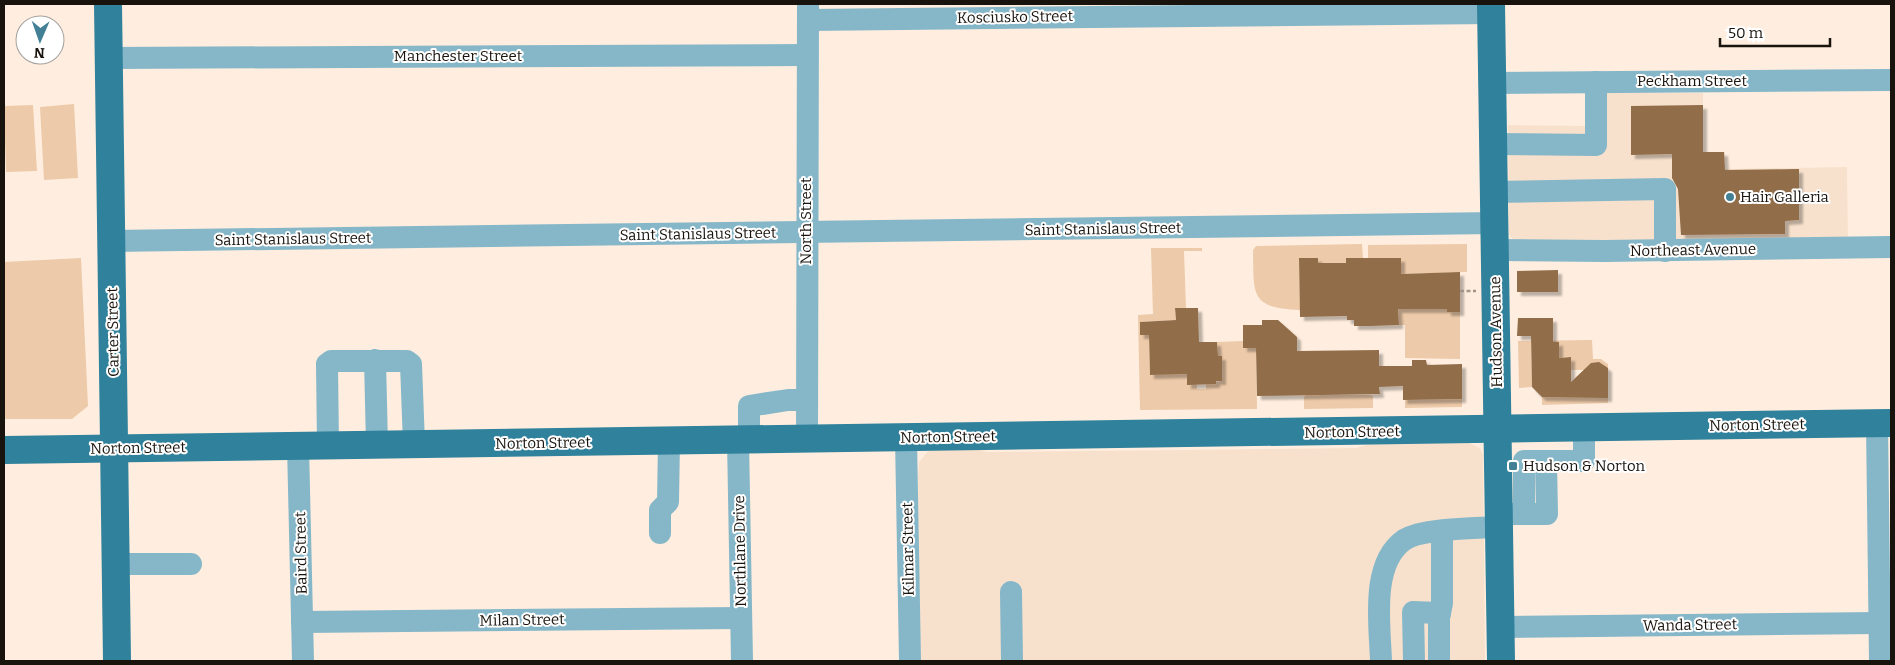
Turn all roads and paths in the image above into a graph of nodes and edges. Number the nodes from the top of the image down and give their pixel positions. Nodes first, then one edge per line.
1 (108, 4) edge
2 (1491, 8) edge
3 (808, 12) edge
4 (807, 55) junction
5 (109, 58) junction
6 (1891, 80) edge
7 (1596, 82) junction
8 (1492, 83) junction
9 (1493, 144) junction
10 (1494, 192) junction
11 (1495, 223) junction
12 (806, 233) junction
13 (111, 240) junction
14 (1891, 247) edge
15 (1495, 250) junction
16 (1665, 251) junction
17 (1460, 291) dead end
18 (1476, 291) dead end
19 (376, 360) junction
20 (807, 400) junction
21 (1884, 423) edge
22 (1584, 429) junction
23 (1498, 430) junction
24 (906, 438) junction
25 (808, 439) junction
26 (744, 440) junction
27 (669, 441) junction
28 (414, 444) junction
29 (328, 445) junction
30 (377, 445) junction
31 (298, 446) junction
32 (116, 448) junction
33 (4, 450) edge
34 (1508, 518) junction
35 (1442, 531) junction
36 (660, 533) dead end
37 (117, 564) junction
38 (191, 564) dead end
39 (1011, 592) dead end
40 (1440, 613) junction
41 (742, 618) junction
42 (302, 622) junction
43 (1880, 623) junction
44 (1501, 626) junction
45 (117, 661) edge
46 (303, 661) edge
47 (742, 661) edge
48 (910, 661) edge
49 (1012, 661) edge
50 (1381, 661) edge
51 (1414, 661) edge
52 (1439, 661) edge
53 (1501, 661) edge
54 (1880, 661) edge

1 - 5 main road, Carter Street
2 - 3 street, Kosciusko Street
2 - 8 main road, Hudson Avenue
3 - 4 street, North Street
4 - 5 street, Manchester Street
4 - 12 street, North Street
5 - 13 main road, Carter Street
6 - 7 street, Peckham Street
7 - 8 street, Peckham Street
7 - 9 street
8 - 9 main road, Hudson Avenue
9 - 10 main road, Hudson Avenue
10 - 11 main road, Hudson Avenue
10 - 16 street
11 - 12 street, Saint Stanislaus Street
11 - 15 main road, Hudson Avenue
12 - 13 street, Saint Stanislaus Street
12 - 20 street, North Street
13 - 32 main road, Carter Street
14 - 16 street, Northeast Avenue
15 - 16 street, Northeast Avenue
15 - 23 main road, Hudson Avenue
17 - 18 path
19 - 28 street
19 - 29 street
19 - 30 street
20 - 25 street, North Street
20 - 26 street, Northlane Drive
21 - 22 main road, Norton Street
21 - 43 street
22 - 23 main road, Norton Street
22 - 34 street
23 - 24 main road, Norton Street
23 - 34 main road, Hudson Avenue
24 - 25 main road, Norton Street
24 - 48 street, Kilmar Street
25 - 26 main road, Norton Street
26 - 27 main road, Norton Street
26 - 41 street, Northlane Drive
27 - 28 main road, Norton Street
27 - 36 street
28 - 30 main road, Norton Street
29 - 30 main road, Norton Street
29 - 31 main road, Norton Street
31 - 32 main road, Norton Street
31 - 42 street, Baird Street
32 - 33 main road, Norton Street
32 - 37 main road, Carter Street
34 - 35 street
34 - 44 main road, Hudson Avenue
35 - 40 street
35 - 50 street
37 - 38 street
37 - 45 main road, Carter Street
39 - 49 street
40 - 51 street
40 - 52 street
41 - 42 street, Milan Street
41 - 47 street, Northlane Drive
42 - 46 street, Baird Street
43 - 44 street, Wanda Street
43 - 54 street
44 - 53 main road, Hudson Avenue

